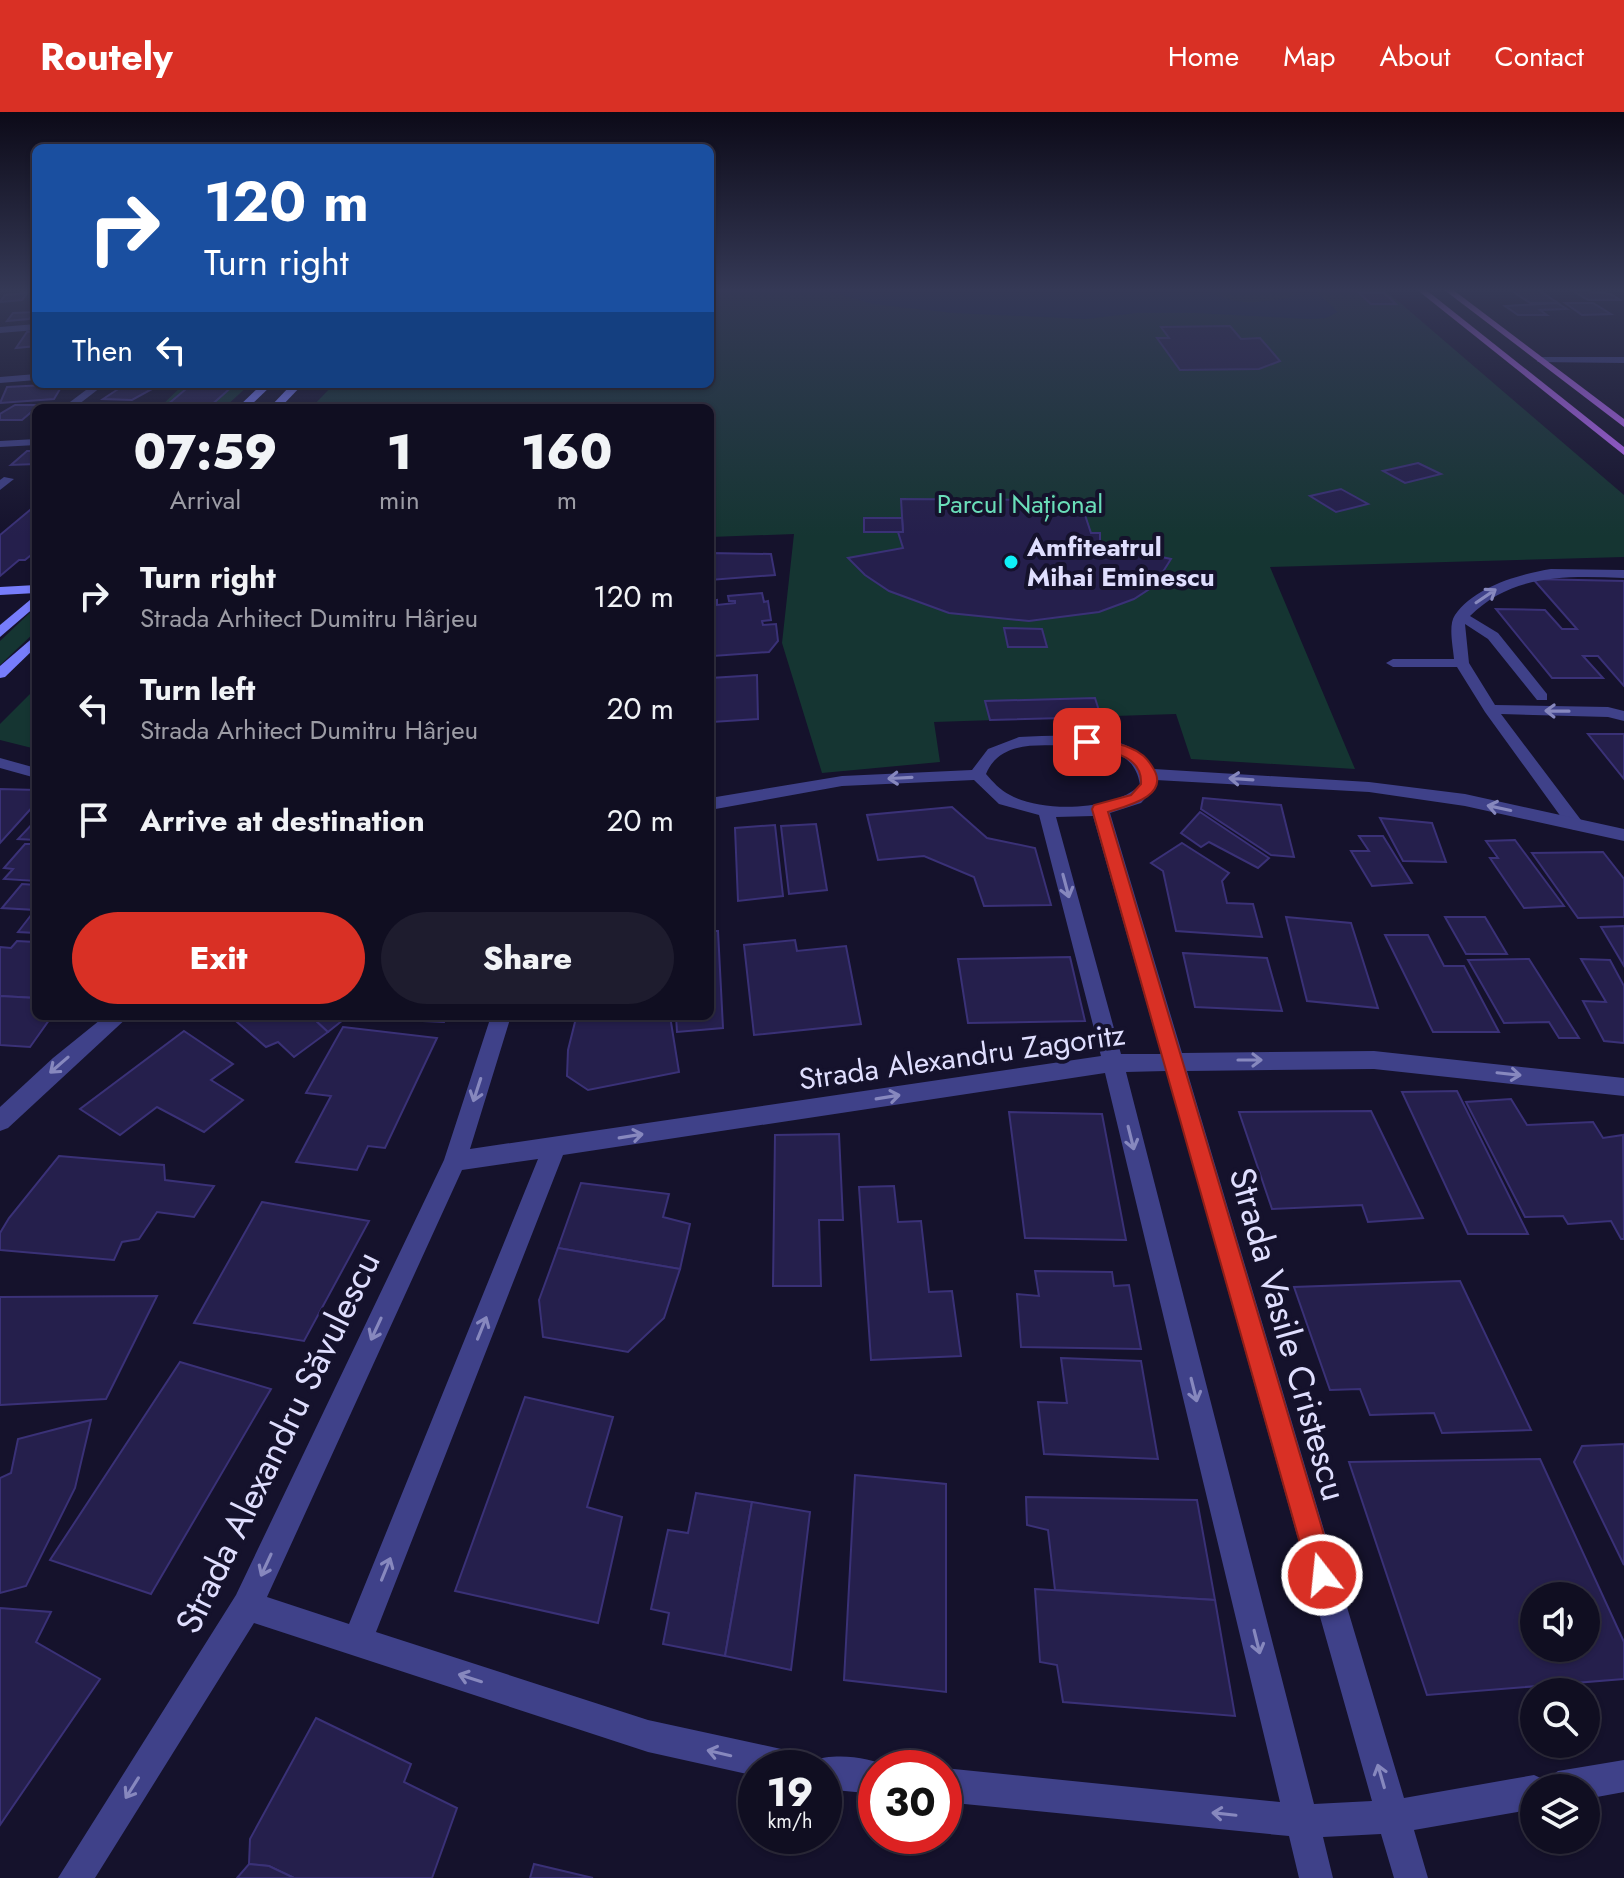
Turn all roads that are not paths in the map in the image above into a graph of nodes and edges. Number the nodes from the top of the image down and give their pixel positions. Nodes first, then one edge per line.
1 (1523, 371) edge
2 (1555, 371) edge
3 (32, 377) edge
4 (0, 380) edge
5 (94, 388) edge
6 (264, 388) edge
7 (294, 388) edge
8 (72, 404) edge
9 (246, 404) edge
10 (278, 404) edge
11 (1624, 424) edge
12 (32, 434) edge
13 (32, 442) edge
14 (19, 443) junction
15 (0, 444) edge
16 (1624, 452) edge
17 (1624, 574) edge
18 (32, 589) edge
19 (0, 591) edge
20 (32, 603) edge
21 (1461, 616) junction
22 (0, 633) edge
23 (32, 643) edge
24 (1393, 663) dead end
25 (1462, 663) junction
26 (0, 674) edge
27 (1542, 697) dead end
28 (1490, 709) junction
29 (1624, 716) edge
30 (0, 763) edge
31 (32, 772) edge
32 (1149, 774) junction
33 (978, 775) junction
34 (714, 803) edge
35 (1100, 809) junction
36 (1046, 811) junction
37 (1575, 824) junction
38 (1624, 835) edge
39 (114, 1020) edge
40 (500, 1020) edge
41 (1172, 1061) junction
42 (1113, 1063) junction
43 (1624, 1087) edge
44 (0, 1121) edge
45 (554, 1148) junction
46 (455, 1161) junction
47 (247, 1606) junction
48 (357, 1642) junction
49 (738, 1756) edge
50 (1624, 1776) edge
51 (1600, 1780) edge
52 (962, 1787) edge
53 (1520, 1794) edge
54 (1393, 1817) junction
55 (1302, 1821) junction
56 (75, 1878) edge
57 (1316, 1878) edge
58 (1411, 1878) edge

1 - 16 main road
2 - 11 main road
3 - 4 street
5 - 8 street
6 - 9 street
7 - 10 street
12 - 14 street
13 - 14 street
14 - 15 street
21 -> 17 street
18 - 19 street
20 - 22 street
21 - 25 street
21 - 27 street
23 - 26 street
24 - 25 street
25 - 28 street
29 -> 28 street
28 - 37 street
30 - 31 street
32 - 33 street
32 - 35 street
37 -> 32 street
33 -> 34 street
33 - 36 street
35 - 36 street
35 - 41 street, Strada Vasile Cristescu
36 -> 42 street
37 - 38 street
39 -> 44 street
40 -> 46 street, Strada Alexandru Săvulescu
41 - 42 street, Strada Alexandru Zagoritz
41 -> 43 street, Strada Alexandru Zagoritz
54 -> 41 street, Strada Vasile Cristescu
45 -> 42 street, Strada Alexandru Zagoritz
42 -> 55 street
45 - 46 street, Strada Alexandru Zagoritz
48 -> 45 street
46 -> 47 street, Strada Alexandru Săvulescu
47 - 48 street
47 -> 56 street, Strada Alexandru Săvulescu
49 -> 48 street
50 - 51 street
55 -> 52 street
53 - 54 street
54 - 55 street
54 - 58 street, Strada Vasile Cristescu
55 - 57 street

